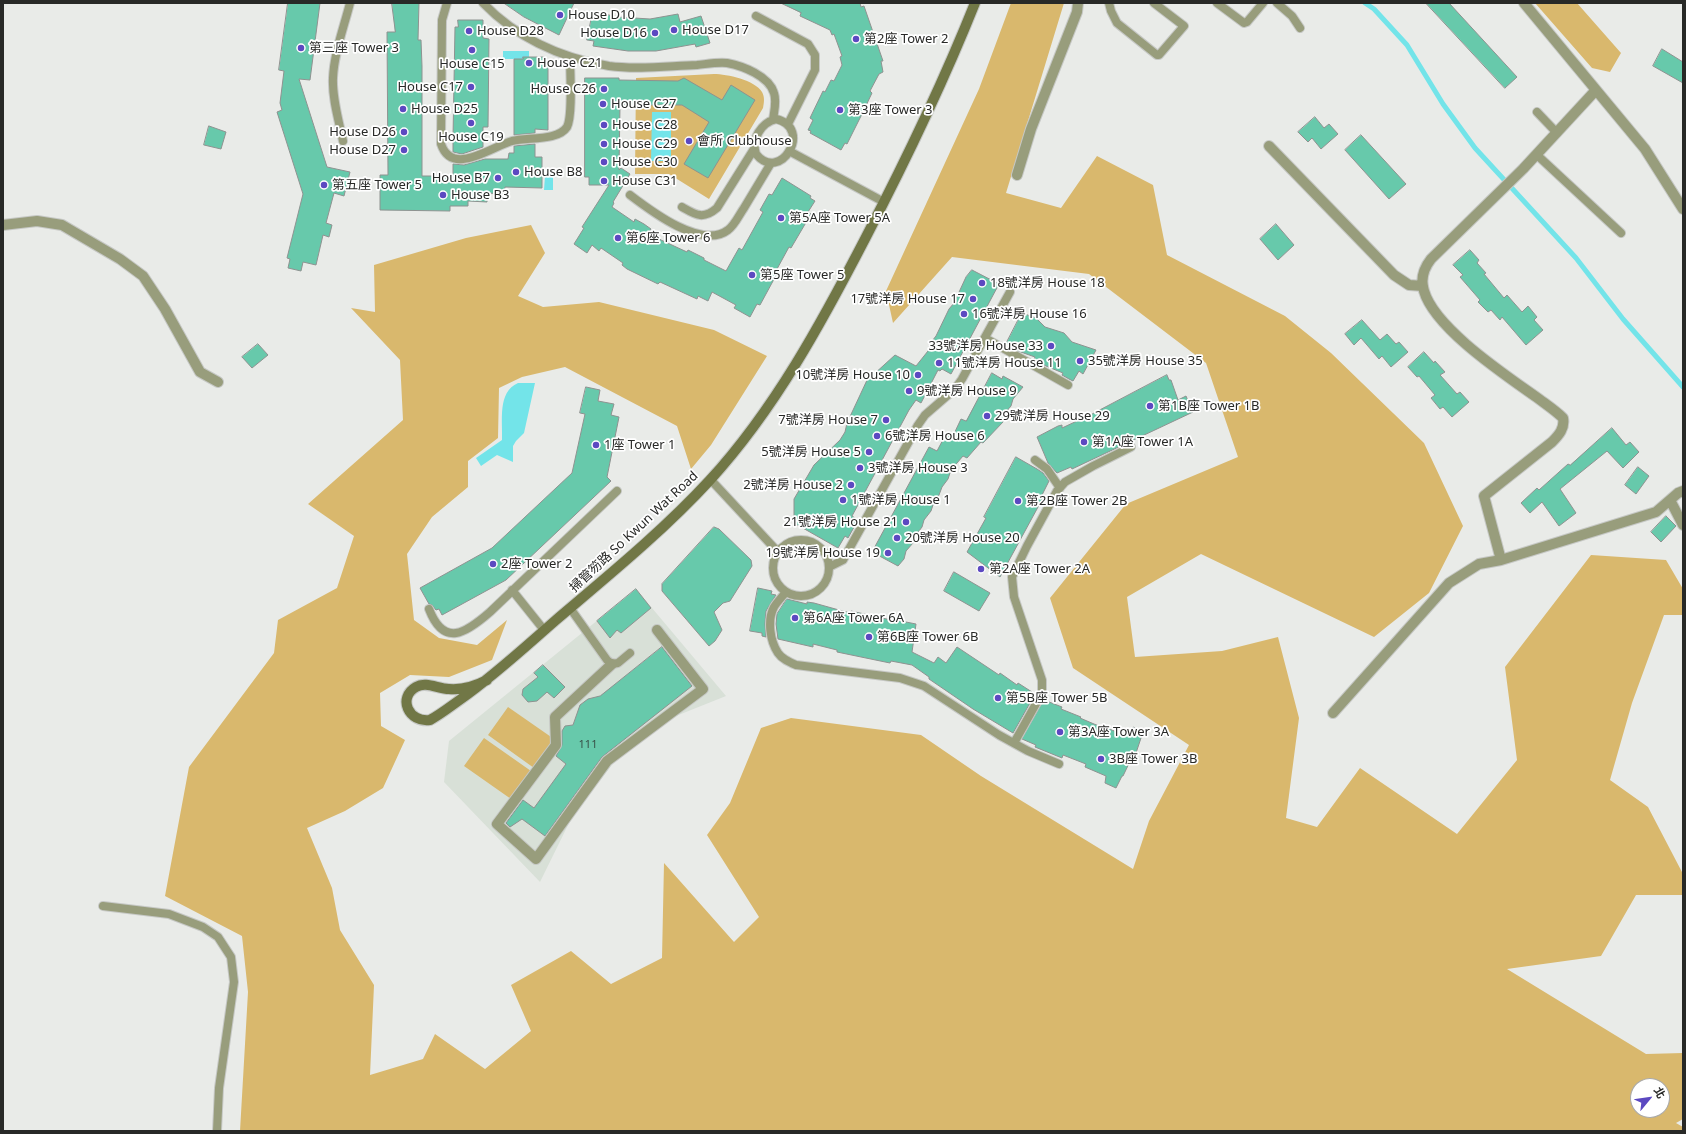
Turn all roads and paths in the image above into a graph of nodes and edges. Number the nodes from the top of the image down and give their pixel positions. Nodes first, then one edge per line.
1 (350, 3) edge
2 (447, 3) edge
3 (483, 3) edge
4 (974, 3) edge
5 (1078, 3) edge
6 (1110, 3) edge
7 (1154, 3) edge
8 (1217, 3) edge
9 (1263, 3) edge
10 (1277, 3) edge
11 (1524, 3) edge
12 (756, 16) dead end
13 (1300, 28) dead end
14 (570, 57) junction
15 (1596, 90) junction
16 (1537, 112) dead end
17 (773, 120) junction
18 (788, 124) junction
19 (1557, 133) junction
20 (343, 141) dead end
21 (1269, 146) dead end
22 (754, 149) junction
23 (789, 151) junction
24 (1537, 155) junction
25 (771, 163) junction
26 (1018, 175) dead end
27 (630, 195) dead end
28 (884, 202) junction
29 (682, 207) dead end
30 (1683, 209) edge
31 (3, 225) edge
32 (1621, 233) dead end
33 (1423, 286) junction
34 (1010, 292) dead end
35 (985, 338) junction
36 (218, 382) dead end
37 (1068, 385) dead end
38 (1131, 448) dead end
39 (1035, 460) dead end
40 (710, 479) junction
41 (1060, 488) junction
42 (617, 491) dead end
43 (1683, 491) edge
44 (1670, 500) junction
45 (1683, 525) edge
46 (778, 552) junction
47 (1501, 560) junction
48 (829, 567) junction
49 (512, 590) junction
50 (786, 592) junction
51 (570, 608) junction
52 (428, 609) dead end
53 (544, 630) junction
54 (657, 630) dead end
55 (630, 653) dead end
56 (612, 664) junction
57 (488, 680) junction
58 (1333, 713) dead end
59 (1014, 743) junction
60 (1059, 764) dead end
61 (102, 906) dead end
62 (216, 1131) edge

1 - 20 lane
2 - 14 lane
3 - 14 lane
4 - 28 street, 掃管笏路 So Kwun Wat Road
5 - 26 street
6 - 7 lane
8 - 9 lane
10 - 13 lane
11 - 15 street
12 - 18 lane
14 - 17 lane
15 - 19 street
15 - 30 street
16 - 19 lane
17 - 18 lane
17 - 22 lane
18 - 23 lane
19 - 24 street
21 - 33 street
22 - 25 lane
22 - 29 lane
23 - 25 lane
23 - 28 lane
24 - 32 lane
24 - 33 street
25 - 27 lane
28 - 40 street, 掃管笏路 So Kwun Wat Road
31 - 36 street
33 - 47 street
34 - 35 lane
35 - 37 lane
35 - 48 lane
38 - 41 lane
39 - 41 lane
40 - 46 lane
40 - 51 street, 掃管笏路 So Kwun Wat Road
41 - 59 lane
42 - 49 lane
43 - 44 street
44 - 45 street
44 - 47 street
46 - 48 lane
46 - 50 lane
47 - 58 street
48 - 50 lane
49 - 52 lane
49 - 53 lane
50 - 59 lane
51 - 53 street, 掃管笏路 So Kwun Wat Road
51 - 56 lane
53 - 57 street, 掃管笏路 So Kwun Wat Road
54 - 56 street
55 - 56 lane
57 - 57 street, 掃管笏路 So Kwun Wat Road
59 - 60 lane
61 - 62 lane

